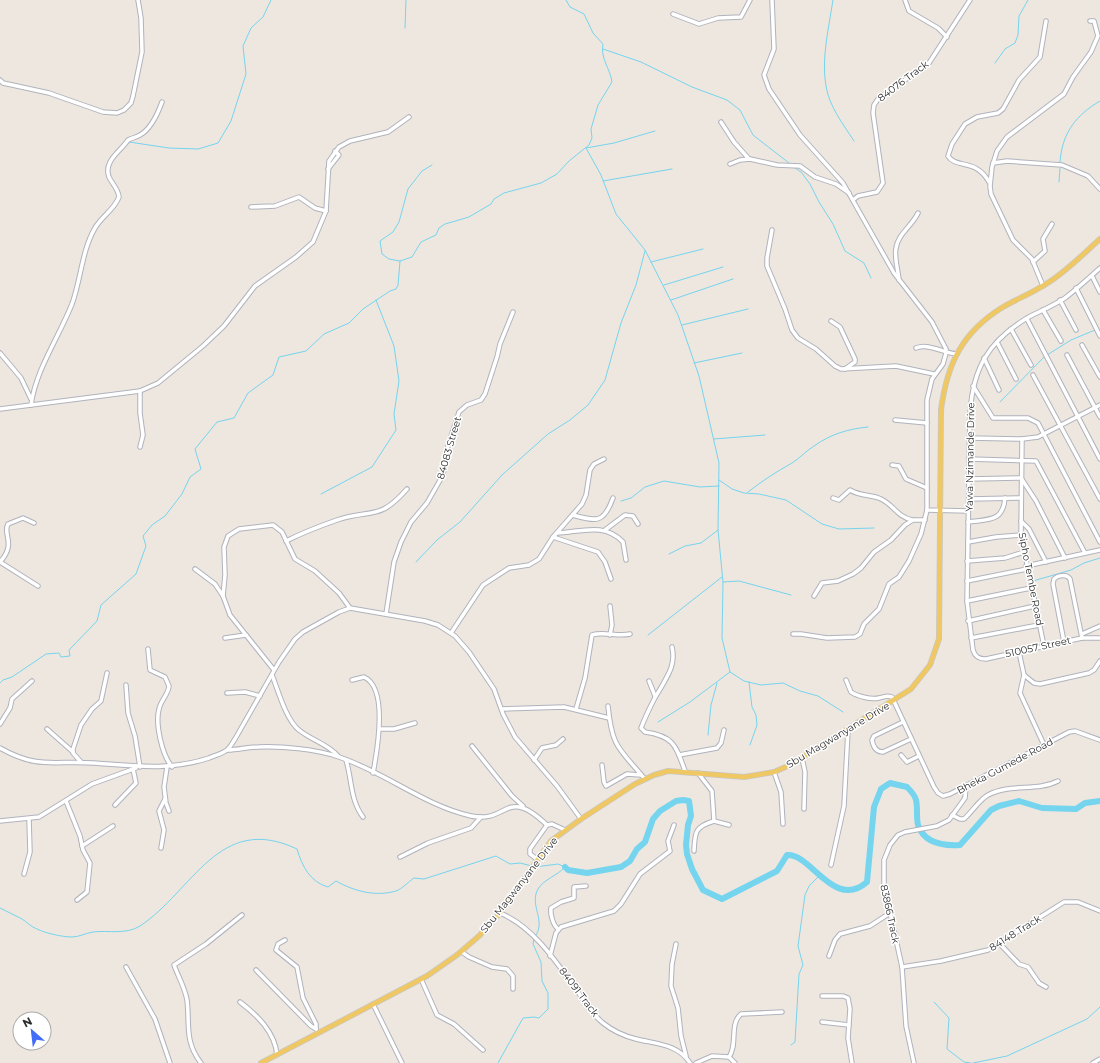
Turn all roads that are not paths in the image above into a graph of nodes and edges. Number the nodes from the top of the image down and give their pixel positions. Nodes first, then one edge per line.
1 (138, 0) edge
2 (750, 0) edge
3 (772, 0) edge
4 (905, 0) edge
5 (970, 0) edge
6 (673, 14) dead end
7 (1046, 21) dead end
8 (1090, 21) dead end
9 (947, 36) junction
10 (0, 80) edge
11 (162, 102) dead end
12 (409, 117) dead end
13 (721, 122) dead end
14 (335, 151) junction
15 (749, 159) junction
16 (993, 163) junction
17 (730, 164) dead end
18 (328, 170) junction
19 (990, 183) junction
20 (1100, 189) edge
21 (850, 194) junction
22 (853, 200) junction
23 (251, 207) dead end
24 (326, 211) junction
25 (918, 213) dead end
26 (1052, 224) dead end
27 (772, 230) dead end
28 (1100, 240) edge
29 (1033, 262) junction
30 (1100, 268) edge
31 (1092, 276) junction
32 (899, 281) junction
33 (1043, 286) junction
34 (1076, 288) junction
35 (1100, 292) edge
36 (1060, 300) junction
37 (1043, 310) junction
38 (513, 312) dead end
39 (1027, 318) junction
40 (831, 321) dead end
41 (1011, 329) junction
42 (1076, 330) dead end
43 (1100, 336) edge
44 (1061, 341) dead end
45 (997, 342) junction
46 (1082, 344) dead end
47 (916, 348) dead end
48 (0, 352) edge
49 (946, 354) junction
50 (957, 354) junction
51 (1067, 355) dead end
52 (984, 358) junction
53 (1031, 365) dead end
54 (845, 369) junction
55 (934, 374) junction
56 (1034, 375) dead end
57 (1100, 377) edge
58 (1016, 379) dead end
59 (973, 386) junction
60 (999, 390) dead end
61 (140, 391) junction
62 (32, 399) junction
63 (31, 405) junction
64 (1100, 405) edge
65 (1095, 408) junction
66 (0, 409) edge
67 (1078, 416) junction
68 (1100, 417) edge
69 (895, 420) dead end
70 (927, 423) junction
71 (1061, 426) junction
72 (1044, 435) junction
73 (969, 438) junction
74 (1022, 439) junction
75 (140, 447) dead end
76 (604, 459) dead end
77 (969, 459) junction
78 (1100, 459) edge
79 (1022, 460) junction
80 (892, 465) dead end
81 (1021, 478) junction
82 (969, 479) junction
83 (927, 488) junction
84 (407, 489) dead end
85 (612, 498) dead end
86 (833, 498) dead end
87 (969, 498) junction
88 (1005, 498) junction
89 (1021, 498) junction
90 (1100, 499) edge
91 (927, 510) junction
92 (941, 510) junction
93 (968, 510) junction
94 (574, 515) junction
95 (913, 520) junction
96 (925, 520) junction
97 (1021, 520) junction
98 (968, 522) junction
99 (34, 523) dead end
100 (638, 524) dead end
101 (605, 530) junction
102 (557, 533) junction
103 (1021, 535) junction
104 (553, 537) junction
105 (286, 541) junction
106 (968, 542) junction
107 (1100, 542) edge
108 (1100, 550) edge
109 (1024, 552) junction
110 (1085, 553) junction
111 (1065, 558) junction
112 (626, 560) dead end
113 (968, 561) junction
114 (0, 562) edge
115 (1046, 562) junction
116 (1027, 567) junction
117 (195, 569) dead end
118 (611, 579) dead end
119 (967, 581) junction
120 (38, 586) dead end
121 (1031, 588) junction
122 (223, 596) junction
123 (814, 596) dead end
124 (967, 601) junction
125 (610, 606) dead end
126 (1035, 606) junction
127 (350, 608) junction
128 (386, 614) junction
129 (968, 621) junction
130 (1039, 625) junction
131 (1100, 626) edge
132 (451, 633) junction
133 (630, 634) dead end
134 (793, 634) dead end
135 (246, 635) junction
136 (610, 635) junction
137 (1082, 636) junction
138 (225, 638) dead end
139 (971, 638) junction
140 (1100, 638) edge
141 (1064, 642) junction
142 (1044, 646) junction
143 (672, 647) dead end
144 (148, 649) dead end
145 (1019, 652) junction
146 (977, 657) joint
147 (1100, 661) edge
148 (274, 670) junction
149 (107, 673) dead end
150 (272, 675) junction
151 (1024, 675) junction
152 (352, 680) dead end
153 (846, 680) dead end
154 (32, 681) dead end
155 (649, 682) dead end
156 (126, 685) dead end
157 (227, 693) dead end
158 (260, 696) junction
159 (655, 697) junction
160 (894, 701) junction
161 (608, 706) dead end
162 (502, 709) junction
163 (576, 709) junction
164 (609, 718) junction
165 (903, 722) junction
166 (415, 723) dead end
167 (0, 724) edge
168 (47, 729) dead end
169 (380, 729) junction
170 (724, 730) dead end
171 (848, 730) junction
172 (911, 738) junction
173 (563, 739) dead end
174 (1100, 740) edge
175 (1044, 745) junction
176 (472, 746) dead end
177 (0, 748) edge
178 (228, 750) junction
179 (74, 753) junction
180 (679, 755) junction
181 (901, 755) dead end
182 (919, 756) junction
183 (339, 757) junction
184 (802, 758) junction
185 (346, 760) junction
186 (534, 760) junction
187 (81, 762) junction
188 (602, 766) dead end
189 (139, 767) junction
190 (170, 767) junction
191 (133, 769) junction
192 (685, 771) junction
193 (698, 772) junction
194 (774, 772) junction
195 (373, 773) junction
196 (643, 776) junction
197 (1058, 781) dead end
198 (966, 786) junction
199 (165, 799) junction
200 (66, 801) junction
201 (115, 805) dead end
202 (523, 807) junction
203 (804, 809) dead end
204 (169, 811) dead end
205 (952, 815) junction
206 (363, 817) dead end
207 (481, 817) junction
208 (29, 819) junction
209 (581, 819) junction
210 (0, 821) edge
211 (714, 821) junction
212 (782, 824) dead end
213 (547, 825) junction
214 (674, 825) dead end
215 (113, 826) dead end
216 (729, 826) dead end
217 (565, 830) junction
218 (82, 846) junction
219 (162, 848) dead end
220 (694, 851) dead end
221 (400, 857) dead end
222 (536, 860) junction
223 (831, 865) dead end
224 (24, 874) dead end
225 (586, 886) dead end
226 (77, 900) dead end
227 (1100, 912) edge
228 (500, 913) junction
229 (890, 913) junction
230 (242, 915) dead end
231 (558, 929) junction
232 (285, 940) dead end
233 (676, 944) dead end
234 (1000, 944) junction
235 (462, 952) junction
236 (550, 956) junction
237 (829, 956) dead end
238 (126, 967) dead end
239 (902, 967) junction
240 (256, 970) dead end
241 (421, 979) junction
242 (1046, 987) dead end
243 (513, 989) dead end
244 (822, 996) dead end
245 (240, 1002) dead end
246 (373, 1004) junction
247 (782, 1012) dead end
248 (822, 1022) dead end
249 (849, 1025) junction
250 (318, 1031) junction
251 (483, 1050) dead end
252 (277, 1055) junction
253 (686, 1056) junction
254 (730, 1057) junction
255 (1100, 1060) edge
256 (170, 1063) edge
257 (201, 1063) edge
258 (261, 1063) edge
259 (402, 1063) edge
260 (690, 1063) edge
261 (696, 1063) edge
262 (735, 1063) edge
263 (852, 1063) edge
264 (914, 1063) edge
265 (1093, 1063) edge

1 - 10 street
2 - 6 street
3 - 21 street
4 - 9 street
5 - 9 street, 84076 Track
7 - 19 street
8 - 16 street
9 - 22 street, 84076 Track
11 - 62 street
12 - 14 street
13 - 15 street
14 - 18 street
14 - 18 street
15 - 17 street
15 - 21 street
16 - 19 street
16 - 20 street
18 - 24 street
19 - 29 street
21 - 22 street
22 - 32 street
23 - 24 street
24 - 61 street
25 - 32 street
26 - 29 street
27 - 54 street
28 - 33 main road, Sbu Magwanyane Drive
29 - 33 street
30 - 31 street, Yawa Nzimande Drive
31 - 34 street, Yawa Nzimande Drive
31 - 35 street
32 - 49 street
33 - 50 main road, Sbu Magwanyane Drive
34 - 36 street, Yawa Nzimande Drive
34 - 43 street
36 - 37 street, Yawa Nzimande Drive
36 - 42 street
37 - 39 street, Yawa Nzimande Drive
37 - 44 street
38 - 128 street, 84083 Street
39 - 41 street, Yawa Nzimande Drive
39 - 67 street
40 - 54 street
41 - 45 street, Yawa Nzimande Drive
41 - 53 street
45 - 52 street, Yawa Nzimande Drive
45 - 58 street
46 - 57 street
47 - 49 street
48 - 62 street
49 - 50 street
49 - 55 street
50 - 92 main road, Sbu Magwanyane Drive
51 - 65 street
52 - 59 street, Yawa Nzimande Drive
52 - 60 street
54 - 55 street
55 - 70 street
56 - 71 street
59 - 72 street
59 - 73 street, Yawa Nzimande Drive
61 - 63 street
61 - 75 street
62 - 63 street
63 - 66 street
64 - 65 street
65 - 67 street
65 - 68 street
67 - 71 street
67 - 78 street
69 - 70 street
70 - 83 street
71 - 72 street
71 - 90 street
72 - 74 street
72 - 107 street
73 - 74 street
73 - 77 street, Yawa Nzimande Drive
74 - 79 street, Sipho Tembe Road
76 - 94 street
77 - 79 street
77 - 82 street, Yawa Nzimande Drive
79 - 81 street, Sipho Tembe Road
79 - 110 street
80 - 83 street
81 - 82 street
81 - 89 street, Sipho Tembe Road
81 - 111 street
82 - 87 street, Yawa Nzimande Drive
83 - 91 street
84 - 105 street
85 - 94 street
86 - 95 street
87 - 88 street
87 - 93 street, Yawa Nzimande Drive
88 - 89 street
88 - 98 street
89 - 97 street, Sipho Tembe Road
91 - 92 street
91 - 96 street
92 - 93 street
92 - 160 main road, Sbu Magwanyane Drive
93 - 98 street, Yawa Nzimande Drive
94 - 102 street
95 - 96 street
95 - 123 street
96 - 134 street
97 - 103 street, Sipho Tembe Road
97 - 115 street
98 - 106 street, Yawa Nzimande Drive
99 - 114 street
100 - 101 street
101 - 102 street
101 - 112 street
102 - 104 street
103 - 106 street
103 - 109 street, Sipho Tembe Road
104 - 118 street
104 - 132 street
105 - 122 street
105 - 127 street
106 - 113 street, Yawa Nzimande Drive
108 - 110 street
109 - 113 street
109 - 116 street, Sipho Tembe Road
110 - 111 street
111 - 115 street
113 - 119 street, Yawa Nzimande Drive
114 - 120 street
115 - 116 street
116 - 119 street
116 - 121 street, Sipho Tembe Road
117 - 122 street
119 - 124 street, Yawa Nzimande Drive
121 - 124 street
121 - 126 street, Sipho Tembe Road
122 - 135 street
124 - 129 street, Yawa Nzimande Drive
125 - 136 street
126 - 129 street
126 - 130 street, Sipho Tembe Road
127 - 128 street
127 - 148 street
128 - 132 street
129 - 139 street, Yawa Nzimande Drive
130 - 139 street
130 - 142 street, Sipho Tembe Road
131 - 137 street
132 - 162 street
133 - 136 street
135 - 138 street
135 - 148 street
136 - 163 street
137 - 140 street, 510057 Street
137 - 141 street, 510057 Street
137 - 141 street
139 - 146 street, Yawa Nzimande Drive
141 - 142 street, 510057 Street
142 - 145 street, 510057 Street
143 - 159 street
144 - 190 street
145 - 146 street, 510057 Street
145 - 151 street
147 - 151 street
148 - 150 street
149 - 179 street
150 - 158 street
150 - 183 street
151 - 175 street
152 - 169 street
153 - 160 street
154 - 167 street
155 - 159 street
156 - 189 street
157 - 158 street
158 - 178 street
159 - 180 street
160 - 165 street, Bheka Gumede Road
160 - 171 main road, Sbu Magwanyane Drive
161 - 164 street
162 - 163 street
162 - 186 street
163 - 164 street
164 - 196 street
165 - 172 street, Bheka Gumede Road
165 - 172 street
166 - 169 street
168 - 179 street
169 - 195 street
170 - 180 street
171 - 184 main road, Sbu Magwanyane Drive
171 - 223 street
172 - 182 street, Bheka Gumede Road
173 - 186 street
174 - 175 street, Bheka Gumede Road
175 - 198 street, Bheka Gumede Road
176 - 202 street
177 - 187 street
178 - 183 street
178 - 190 street
179 - 187 street
180 - 192 street
181 - 182 street
182 - 198 street, Bheka Gumede Road
183 - 185 street
184 - 194 main road, Sbu Magwanyane Drive
184 - 203 street
185 - 195 street
185 - 206 street
186 - 209 street
187 - 189 street
188 - 196 street
189 - 190 street
189 - 191 street
190 - 199 street
191 - 200 street
191 - 201 street
192 - 193 main road, Sbu Magwanyane Drive
192 - 196 main road, Sbu Magwanyane Drive
193 - 194 main road, Sbu Magwanyane Drive
193 - 211 street
194 - 212 street
195 - 207 street
196 - 209 main road, Sbu Magwanyane Drive
197 - 205 street
198 - 205 street, 83866 Track
199 - 204 street
199 - 219 street
200 - 208 street
200 - 218 street
202 - 207 street
202 - 213 street
205 - 229 street, 83866 Track
207 - 221 street
208 - 210 street
208 - 224 street
209 - 217 main road, Sbu Magwanyane Drive
211 - 216 street
211 - 220 street
213 - 217 street
213 - 222 street
214 - 231 street
215 - 218 street
217 - 222 main road, Sbu Magwanyane Drive
218 - 226 street
222 - 228 main road, Sbu Magwanyane Drive
225 - 231 street
227 - 234 street, 84148 Track
228 - 235 main road, Sbu Magwanyane Drive
228 - 236 street, 84091 Track
229 - 237 street
229 - 239 street, 83866 Track
230 - 257 street
231 - 236 street
232 - 250 street
233 - 253 street
234 - 239 street, 84148 Track
234 - 242 street
235 - 241 main road, Sbu Magwanyane Drive
235 - 243 street
236 - 253 street, 84091 Track
238 - 256 street
239 - 264 street, 83866 Track
240 - 250 street
241 - 246 main road, Sbu Magwanyane Drive
241 - 251 street
244 - 249 street
245 - 252 street
246 - 250 main road, Sbu Magwanyane Drive
246 - 259 street
247 - 254 street
248 - 249 street
249 - 263 street
250 - 252 main road, Sbu Magwanyane Drive
252 - 258 main road, Sbu Magwanyane Drive
253 - 260 street
254 - 261 street
254 - 262 street
255 - 265 street

